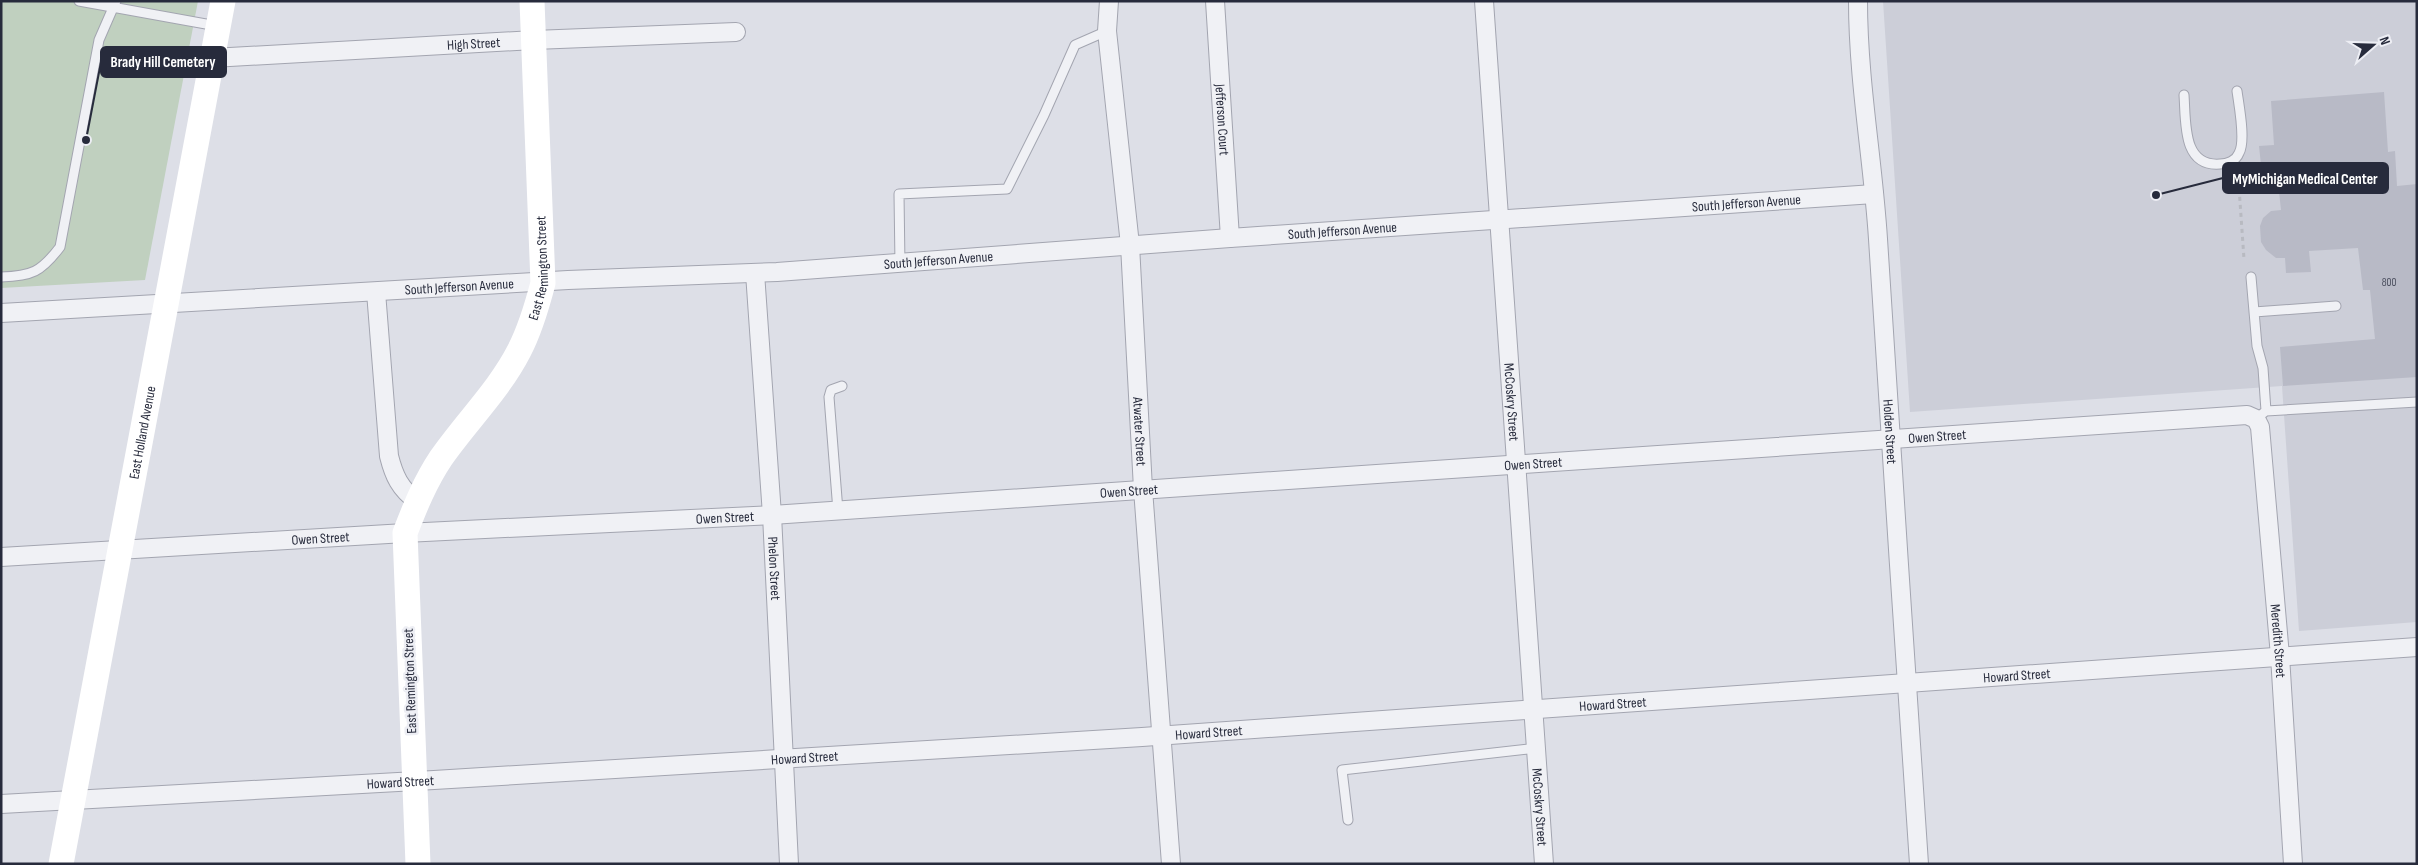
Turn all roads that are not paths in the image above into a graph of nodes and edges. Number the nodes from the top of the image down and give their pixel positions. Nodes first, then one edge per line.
1 (79, 1) edge
2 (223, 1) edge
3 (532, 1) edge
4 (1109, 1) edge
5 (1214, 1) edge
6 (1484, 1) edge
7 (1858, 1) edge
8 (115, 4) edge
9 (218, 26) junction
10 (1107, 31) junction
11 (736, 32) dead end
12 (534, 40) junction
13 (212, 58) junction
14 (2237, 91) dead end
15 (2184, 96) dead end
16 (1874, 194) junction
17 (1500, 219) junction
18 (1230, 238) junction
19 (1130, 245) junction
20 (900, 264) junction
21 (755, 273) junction
22 (2251, 277) dead end
23 (1, 278) edge
24 (543, 283) junction
25 (376, 292) junction
26 (167, 304) junction
27 (2336, 306) dead end
28 (2254, 312) junction
29 (1, 313) edge
30 (842, 386) dead end
31 (2417, 402) edge
32 (2261, 415) junction
33 (1890, 438) junction
34 (1517, 463) junction
35 (1143, 489) junction
36 (417, 501) junction
37 (838, 511) junction
38 (772, 515) junction
39 (405, 533) junction
40 (121, 550) junction
41 (1, 557) edge
42 (2417, 647) edge
43 (2280, 656) junction
44 (1906, 681) junction
45 (1534, 708) junction
46 (1162, 735) junction
47 (1537, 748) junction
48 (783, 758) junction
49 (414, 781) junction
50 (74, 800) junction
51 (1, 804) edge
52 (1348, 820) dead end
53 (61, 864) edge
54 (418, 864) edge
55 (789, 864) edge
56 (1171, 864) edge
57 (1544, 864) edge
58 (1919, 864) edge
59 (2293, 864) edge

1 - 8 lane
2 - 9 main road, East Holland Avenue
3 - 12 main road, East Remington Street
4 - 10 street, Atwater Street
5 - 18 street, Jefferson Court
6 - 17 street, McCoskry Street
7 - 16 street, Holden Street
8 - 9 lane
8 - 23 lane
9 - 13 main road, East Holland Avenue
10 - 19 street, Atwater Street
10 - 20 lane
11 - 12 street, High Street
12 - 13 street, High Street
12 - 24 main road, East Remington Street
13 - 26 main road, East Holland Avenue
14 - 15 lane
16 - 17 street, South Jefferson Avenue
16 - 33 street, Holden Street
17 - 18 street, South Jefferson Avenue
17 - 34 street, McCoskry Street
18 - 19 street, South Jefferson Avenue
19 - 20 street, South Jefferson Avenue
19 - 35 street, Atwater Street
20 - 21 street, South Jefferson Avenue
21 - 24 street, South Jefferson Avenue
21 - 38 street, Phelon Street
22 - 28 lane
24 - 25 street, South Jefferson Avenue
24 - 36 main road, East Remington Street
25 - 26 street, South Jefferson Avenue
25 - 36 street
26 - 29 street, South Jefferson Avenue
26 - 40 main road, East Holland Avenue
27 - 28 lane
28 - 32 lane
30 - 37 lane
31 - 32 lane
32 - 33 street, Owen Street
32 - 43 street, Meredith Street
33 - 34 street, Owen Street
33 - 44 street, Holden Street
34 - 35 street, Owen Street
34 - 45 street, McCoskry Street
35 - 37 street, Owen Street
35 - 46 street, Atwater Street
36 - 39 main road, East Remington Street
37 - 38 street, Owen Street
38 - 39 street, Owen Street
38 - 48 street, Phelon Street
39 - 40 street, Owen Street
39 - 49 main road, East Remington Street
40 - 41 street, Owen Street
40 - 50 main road, East Holland Avenue
42 - 43 street, Howard Street
43 - 44 street, Howard Street
43 - 59 street, Meredith Street
44 - 45 street, Howard Street
44 - 58 street, Holden Street
45 - 46 street, Howard Street
45 - 47 street, McCoskry Street
46 - 48 street, Howard Street
46 - 56 street, Atwater Street
47 - 52 lane
47 - 57 street, McCoskry Street
48 - 49 street, Howard Street
48 - 55 street, Phelon Street
49 - 50 street, Howard Street
49 - 54 main road, East Remington Street
50 - 51 street, Howard Street
50 - 53 main road, East Holland Avenue

